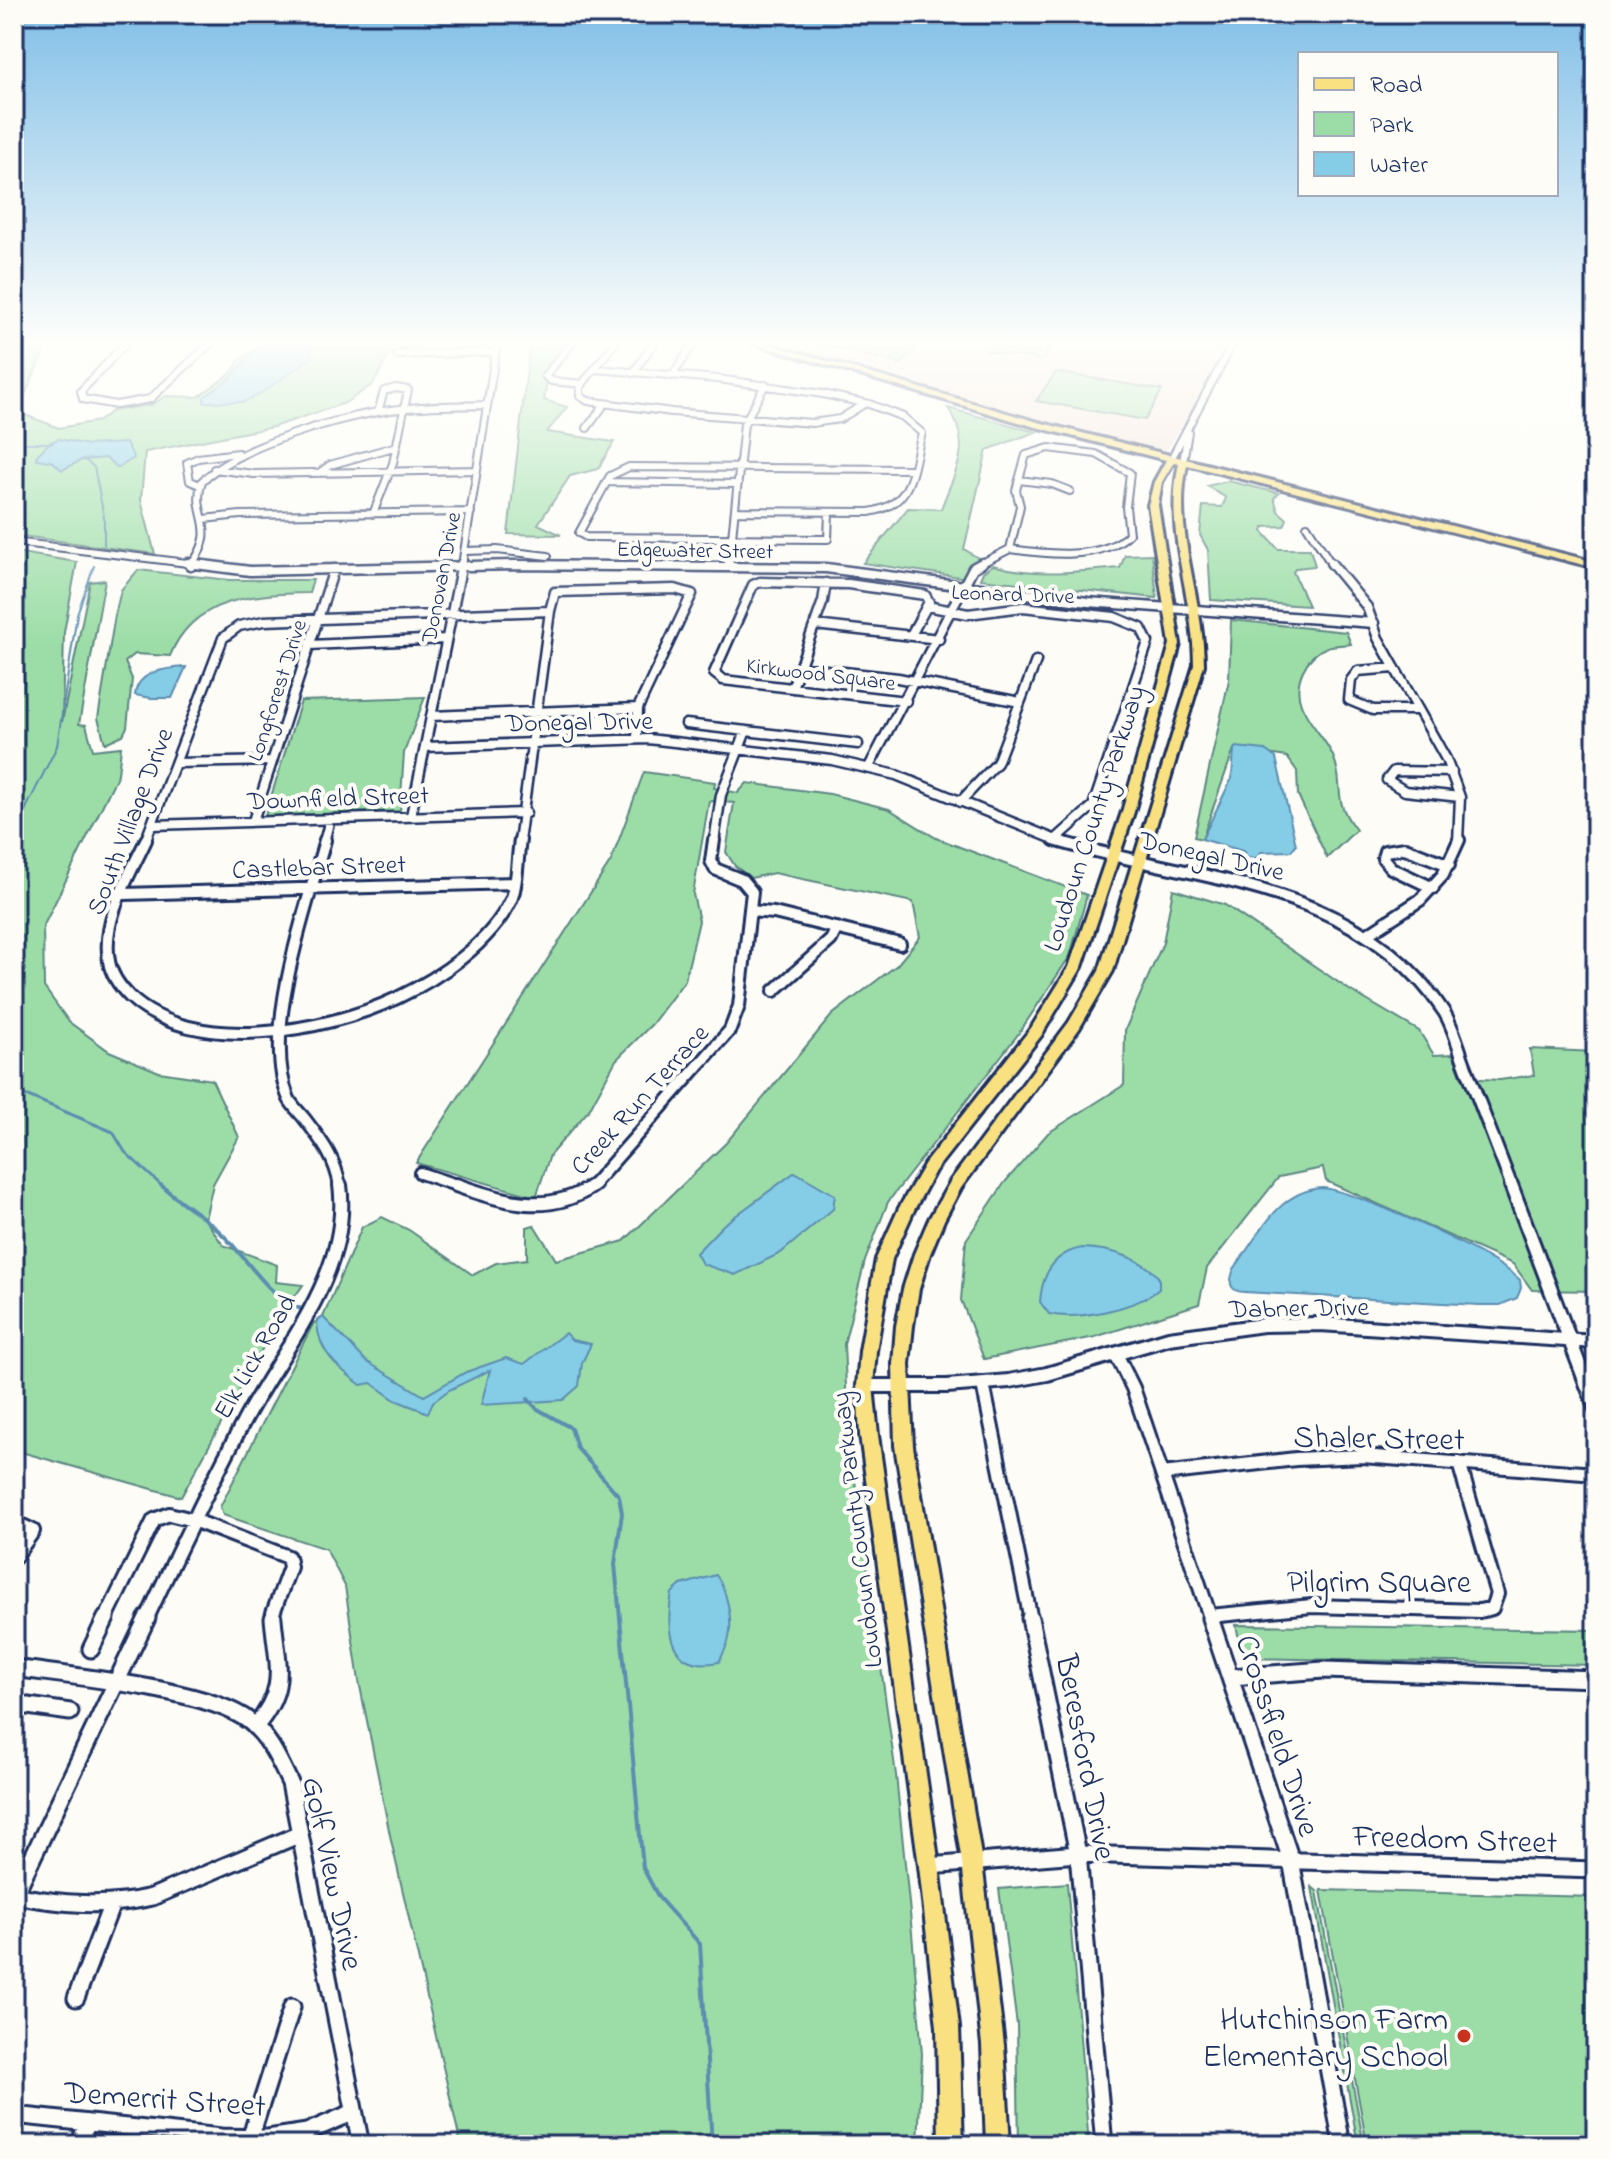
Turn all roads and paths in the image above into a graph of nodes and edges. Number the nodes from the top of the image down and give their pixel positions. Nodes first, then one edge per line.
1 (275, 444) edge
2 (481, 444) edge
3 (743, 444) edge
4 (920, 444) edge
5 (1113, 444) edge
6 (1179, 444) edge
7 (1186, 444) edge
8 (397, 446) joint
9 (242, 454) junction
10 (1171, 459) junction
11 (1183, 462) junction
12 (740, 466) junction
13 (214, 469) junction
14 (912, 469) junction
15 (477, 470) junction
16 (319, 473) junction
17 (389, 473) junction
18 (1019, 480) junction
19 (606, 482) junction
20 (738, 484) junction
21 (200, 485) junction
22 (1070, 491) dead end
23 (735, 511) junction
24 (471, 512) junction
25 (829, 512) junction
26 (373, 514) junction
27 (204, 519) junction
28 (1307, 526) dead end
29 (732, 538) junction
30 (14, 542) edge
31 (1010, 549) junction
32 (465, 551) junction
33 (548, 556) dead end
34 (1596, 565) edge
35 (191, 566) junction
36 (462, 566) junction
37 (729, 567) junction
38 (334, 569) junction
39 (826, 583) junction
40 (965, 585) junction
41 (927, 606) junction
42 (1169, 607) junction
43 (1195, 608) junction
44 (550, 611) junction
45 (953, 611) junction
46 (451, 614) junction
47 (319, 618) junction
48 (1374, 623) junction
49 (815, 625) junction
50 (911, 635) junction
51 (446, 639) junction
52 (939, 639) junction
53 (310, 645) junction
54 (1036, 661) dead end
55 (799, 667) junction
56 (1395, 668) junction
57 (917, 682) junction
58 (792, 688) junction
59 (906, 701) junction
60 (1020, 702) junction
61 (638, 708) junction
62 (538, 710) junction
63 (1418, 710) junction
64 (431, 716) junction
65 (686, 724) dead end
66 (746, 731) junction
67 (637, 739) junction
68 (823, 740) junction
69 (534, 742) junction
70 (858, 744) dead end
71 (425, 747) junction
72 (739, 749) junction
73 (817, 759) junction
74 (272, 761) junction
75 (176, 763) junction
76 (869, 767) junction
77 (1452, 772) junction
78 (1460, 797) junction
79 (960, 802) junction
80 (526, 813) junction
81 (411, 816) junction
82 (330, 819) junction
83 (253, 821) junction
84 (153, 825) junction
85 (1055, 840) junction
86 (1114, 856) junction
87 (1140, 861) junction
88 (1449, 865) junction
89 (515, 883) junction
90 (1433, 888) junction
91 (312, 889) junction
92 (124, 894) junction
93 (750, 911) junction
94 (837, 928) junction
95 (1368, 934) junction
96 (900, 944) dead end
97 (774, 991) dead end
98 (280, 1029) junction
99 (420, 1173) dead end
100 (1570, 1340) junction
101 (1596, 1342) edge
102 (1116, 1354) junction
103 (983, 1384) junction
104 (865, 1386) junction
105 (900, 1387) junction
106 (1596, 1409) edge
107 (1459, 1463) junction
108 (1162, 1474) junction
109 (1596, 1474) edge
110 (193, 1520) junction
111 (14, 1522) edge
112 (14, 1558) edge
113 (1210, 1616) junction
114 (91, 1649) dead end
115 (14, 1668) edge
116 (1231, 1677) junction
117 (1596, 1679) edge
118 (116, 1684) junction
119 (14, 1704) edge
120 (70, 1712) dead end
121 (255, 1727) junction
122 (300, 1834) junction
123 (1078, 1854) junction
124 (1291, 1860) junction
125 (972, 1862) junction
126 (929, 1866) junction
127 (1596, 1870) edge
128 (14, 1896) edge
129 (111, 1906) junction
130 (76, 1998) dead end
131 (292, 2007) dead end
132 (354, 2112) junction
133 (14, 2115) edge
134 (87, 2124) junction
135 (249, 2142) edge
136 (79, 2145) edge
137 (361, 2145) edge
138 (951, 2145) edge
139 (998, 2145) edge
140 (1104, 2145) edge
141 (1342, 2145) edge

1 - 9 street
2 - 15 street, Donovan Drive
3 - 12 street
4 - 14 street
5 - 10 main road
6 - 10 street
7 - 11 street
8 - 16 street
8 - 17 street
9 - 13 street
9 - 21 street
10 - 11 main road
10 - 42 main road, Loudoun County Parkway
11 - 34 main road
11 - 43 main road
12 - 14 street
12 - 19 street
12 - 20 street
13 - 16 street
13 - 21 street
14 - 25 street
15 - 17 street
15 - 24 street, Donovan Drive
16 - 17 street
17 - 26 street
18 - 22 street
18 - 31 street
18 - 31 street
19 - 20 street
19 - 29 street
20 - 23 street
21 - 27 street
23 - 25 street
23 - 29 street
24 - 26 street
24 - 32 street, Donovan Drive
25 - 29 street
26 - 27 street
27 - 35 street
28 - 48 street
29 - 37 street
30 - 35 street, Edgewater Street
31 - 40 street
32 - 33 street
32 - 36 street, Donovan Drive
35 - 38 street, Edgewater Street
36 - 37 street, Edgewater Street
36 - 38 street, Edgewater Street
36 - 46 street, Donovan Drive
37 - 40 street, Edgewater Street
38 - 47 street, Longforest Drive
39 - 41 street, Kirkwood Square
39 - 49 street
39 - 58 street, Kirkwood Square
40 - 42 street, Edgewater Street
40 - 45 street
41 - 45 street, Leonard Drive
41 - 50 street, Kirkwood Square
42 - 43 street, Edgewater Street
42 - 86 main road, Loudoun County Parkway
43 - 48 street, Edgewater Street
43 - 87 main road
44 - 46 street, South Village Drive
44 - 61 street
44 - 62 street, South Village Drive
45 - 52 street
45 - 85 street, Leonard Drive
46 - 47 street, South Village Drive
46 - 51 street, Donovan Drive
47 - 53 street, Longforest Drive
47 - 75 street, South Village Drive
48 - 56 street
49 - 50 street
49 - 55 street
50 - 52 street
51 - 53 street
51 - 64 street, Donovan Drive
52 - 57 street
53 - 74 street, Longforest Drive
54 - 60 street
55 - 57 street
55 - 58 street
56 - 63 street
56 - 63 street
57 - 59 street
57 - 60 street
58 - 59 street, Kirkwood Square
59 - 76 street
60 - 79 street
61 - 62 street
61 - 67 street
62 - 64 street
62 - 69 street, South Village Drive
63 - 77 street
64 - 71 street, Donovan Drive
65 - 66 street
66 - 68 street
66 - 72 street
67 - 69 street, Donegal Drive
67 - 72 street, Donegal Drive
68 - 70 street
68 - 73 street
69 - 71 street, Donegal Drive
69 - 80 street, South Village Drive
71 - 81 street, Donovan Drive
72 - 73 street, Donegal Drive
72 - 93 street, Creek Run Terrace
73 - 76 street, Donegal Drive
74 - 75 street
74 - 83 street, Longforest Drive
75 - 84 street, South Village Drive
76 - 79 street, Donegal Drive
77 - 78 street
77 - 78 street
78 - 88 street
79 - 85 street, Donegal Drive
80 - 81 street, Downfield Street
80 - 89 street, South Village Drive
81 - 82 street, Downfield Street
82 - 83 street, Downfield Street
82 - 91 street, Elk Lick Road
83 - 84 street, Downfield Street
84 - 92 street, South Village Drive
85 - 86 street, Donegal Drive
86 - 87 street, Donegal Drive
86 - 104 main road, Loudoun County Parkway
87 - 95 street, Donegal Drive
87 - 105 main road
88 - 90 street
88 - 90 street
89 - 91 street, Castlebar Street
89 - 98 street, South Village Drive
90 - 95 street
91 - 92 street, Castlebar Street
91 - 98 street, Elk Lick Road
92 - 98 street, South Village Drive
93 - 94 street
93 - 99 street, Creek Run Terrace
94 - 96 street
94 - 97 street
95 - 100 street, Donegal Drive
98 - 110 street, Elk Lick Road
100 - 101 street, Dabner Drive
100 - 102 street, Dabner Drive
100 - 106 street, Donegal Drive
102 - 103 street, Dabner Drive
102 - 108 street, Crossfield Drive
103 - 105 street, Dabner Drive
103 - 123 street, Beresford Drive
104 - 105 street, Dabner Drive
104 - 126 main road, Loudoun County Parkway
105 - 125 main road
107 - 108 street, Shaler Street
107 - 109 street, Shaler Street
107 - 113 street, Pilgrim Square
108 - 113 street, Crossfield Drive
110 - 114 street
110 - 118 street, Elk Lick Road
110 - 121 street
111 - 112 street
113 - 116 street, Crossfield Drive
115 - 118 street, Golf View Drive
116 - 117 street
116 - 124 street, Crossfield Drive
118 - 121 street, Golf View Drive
118 - 128 street, Elk Lick Road
119 - 120 street
121 - 122 street, Golf View Drive
122 - 129 street
122 - 132 street, Golf View Drive
123 - 124 street, Freedom Street
123 - 125 street, Freedom Street
123 - 140 street, Beresford Drive
124 - 127 street, Freedom Street
124 - 141 street, Crossfield Drive
125 - 126 street, Freedom Street
125 - 139 main road
126 - 138 main road, Loudoun County Parkway
128 - 129 street
129 - 130 street
131 - 135 street
132 - 135 street, Demerrit Street
132 - 137 street, Golf View Drive
133 - 134 street, Demerrit Street
134 - 135 street, Demerrit Street
134 - 136 street

